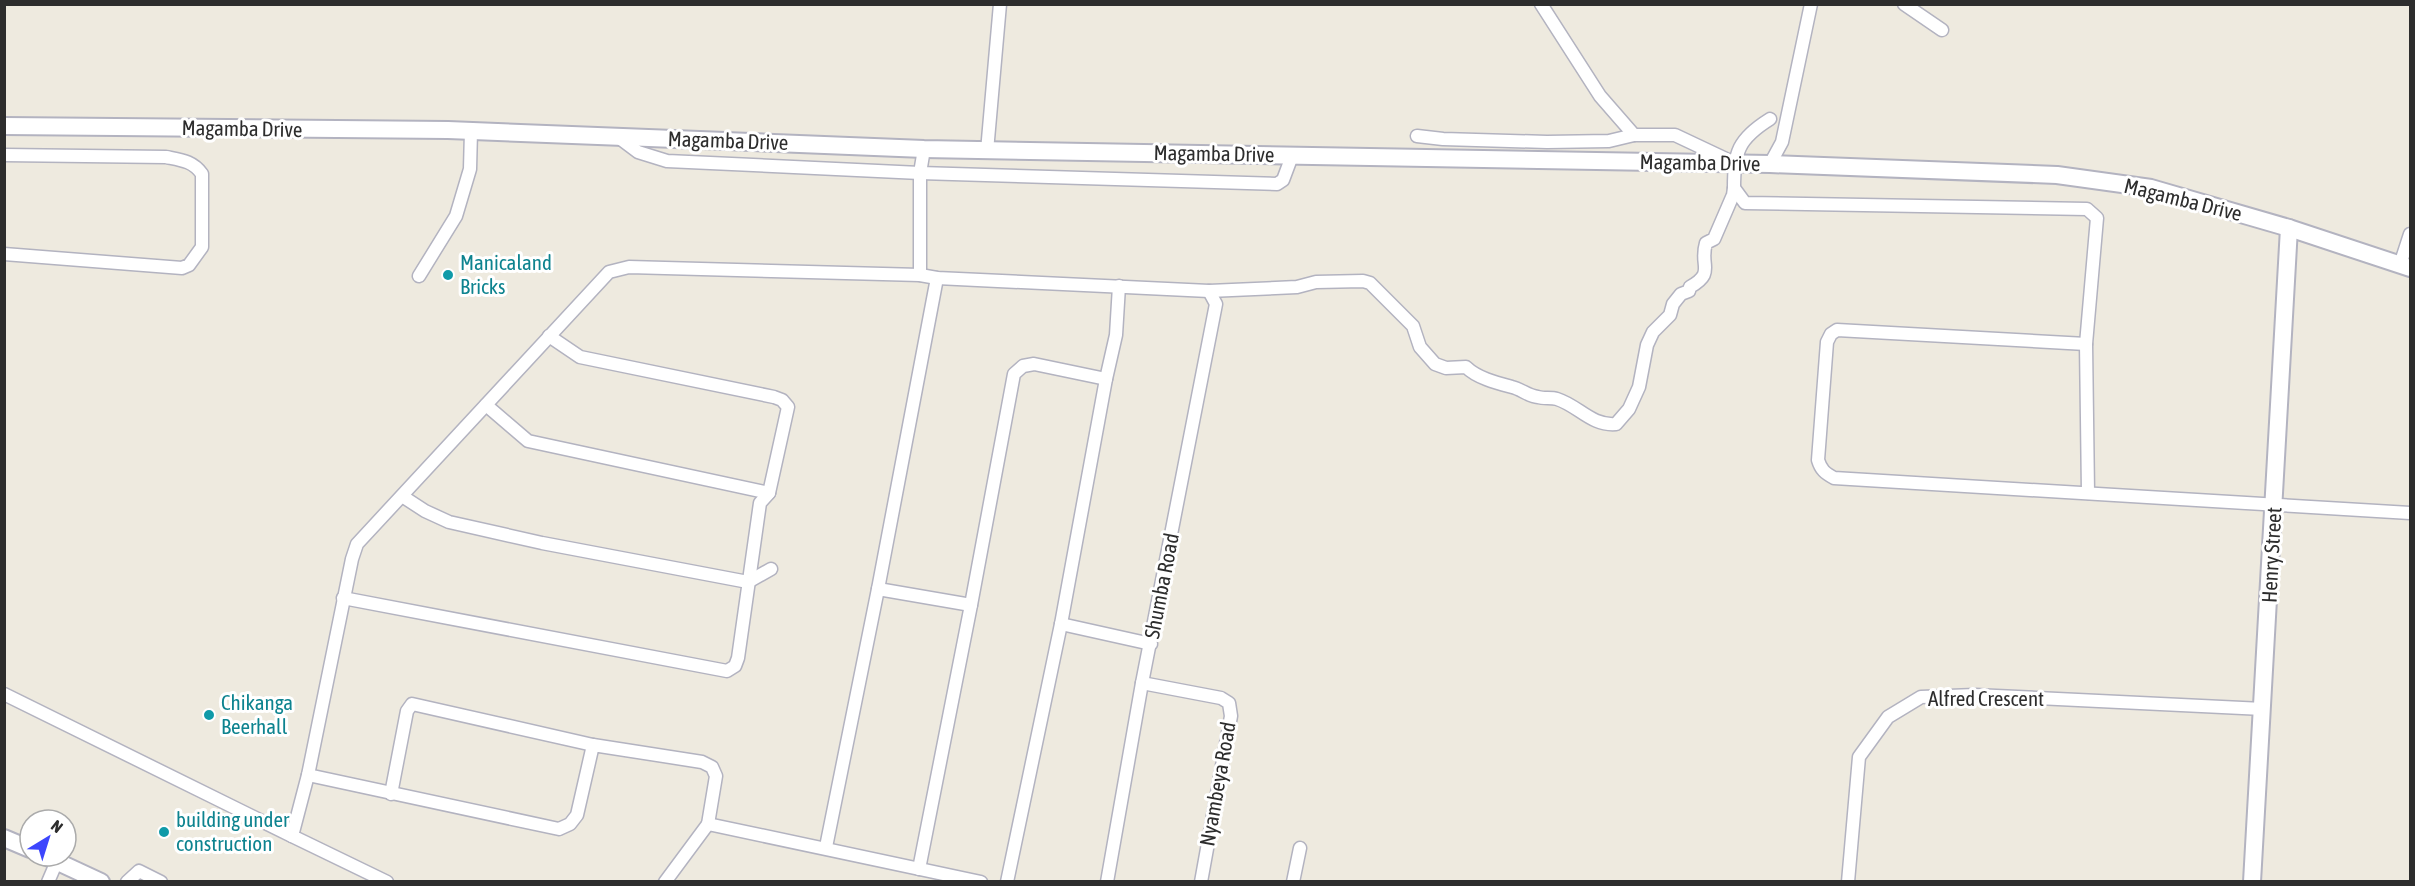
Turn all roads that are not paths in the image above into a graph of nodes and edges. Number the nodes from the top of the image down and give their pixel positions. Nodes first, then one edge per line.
1 (1000, 4) edge
2 (1540, 4) edge
3 (1811, 4) edge
4 (1904, 4) edge
5 (1942, 30) dead end
6 (1770, 119) dead end
7 (4, 126) edge
8 (471, 131) junction
9 (1634, 135) junction
10 (1417, 136) dead end
11 (618, 137) junction
12 (924, 149) junction
13 (987, 150) junction
14 (4, 155) edge
15 (1292, 156) junction
16 (1734, 163) junction
17 (1770, 164) junction
18 (920, 173) junction
19 (1734, 188) junction
20 (2289, 228) junction
21 (2410, 234) edge
22 (4, 254) edge
23 (2405, 267) edge
24 (920, 275) junction
25 (419, 276) dead end
26 (937, 278) junction
27 (1119, 286) junction
28 (1209, 291) junction
29 (549, 336) junction
30 (2086, 344) junction
31 (1106, 379) junction
32 (486, 405) junction
33 (769, 493) junction
34 (2088, 493) junction
35 (402, 496) junction
36 (2275, 506) junction
37 (2410, 513) edge
38 (771, 569) dead end
39 (748, 582) junction
40 (878, 589) junction
41 (343, 597) junction
42 (971, 606) junction
43 (1061, 624) junction
44 (1151, 644) junction
45 (1142, 683) junction
46 (4, 694) edge
47 (2263, 709) junction
48 (593, 745) junction
49 (308, 776) junction
50 (391, 794) junction
51 (708, 824) junction
52 (292, 836) junction
53 (4, 838) edge
54 (18, 844) edge
55 (826, 847) junction
56 (1300, 848) dead end
57 (71, 868) edge
58 (919, 869) junction
59 (101, 882) edge
60 (128, 882) edge
61 (161, 882) edge
62 (387, 882) edge
63 (665, 882) edge
64 (981, 882) edge
65 (1007, 882) edge
66 (1107, 882) edge
67 (1201, 882) edge
68 (1293, 882) edge
69 (1848, 882) edge
70 (2252, 882) edge

1 - 13 street
2 - 9 street
3 - 17 street
4 - 5 street
6 - 16 street
7 - 8 street, Magamba Drive
8 - 11 street, Magamba Drive
8 - 25 street
9 - 10 street
9 - 16 street
11 - 12 street, Magamba Drive
11 - 18 street
12 - 13 street, Magamba Drive
12 - 18 street
13 - 15 street, Magamba Drive
14 - 22 street
15 - 16 street, Magamba Drive
15 - 18 street
16 - 17 street, Magamba Drive
16 - 19 street
17 - 20 street, Magamba Drive
18 - 24 street
19 - 28 street
19 - 30 street
20 - 23 street, Magamba Drive
20 - 36 street, Henry Street
21 - 23 street
24 - 26 street
24 - 29 street
26 - 27 street
26 - 40 street
27 - 28 street
27 - 31 street
28 - 44 street, Shumba Road
29 - 32 street
29 - 33 street
30 - 34 street
30 - 34 street
31 - 42 street
31 - 43 street
32 - 33 street
32 - 35 street
33 - 39 street
34 - 36 street
35 - 39 street
35 - 41 street
36 - 37 street
36 - 47 street, Henry Street
38 - 39 street
39 - 41 street
40 - 42 street
40 - 55 street
41 - 49 street
42 - 58 street
43 - 44 street
43 - 65 street
44 - 45 street, Shumba Road
45 - 66 street, Shumba Road
45 - 67 street, Nyambeya Road
46 - 52 street
47 - 69 street, Alfred Crescent
47 - 70 street, Henry Street
48 - 50 street
48 - 50 street
48 - 51 street
49 - 50 street
49 - 52 street
51 - 55 street
51 - 63 street
52 - 62 street
53 - 54 street
55 - 58 street
56 - 68 street
57 - 59 street
58 - 64 street
60 - 61 street

